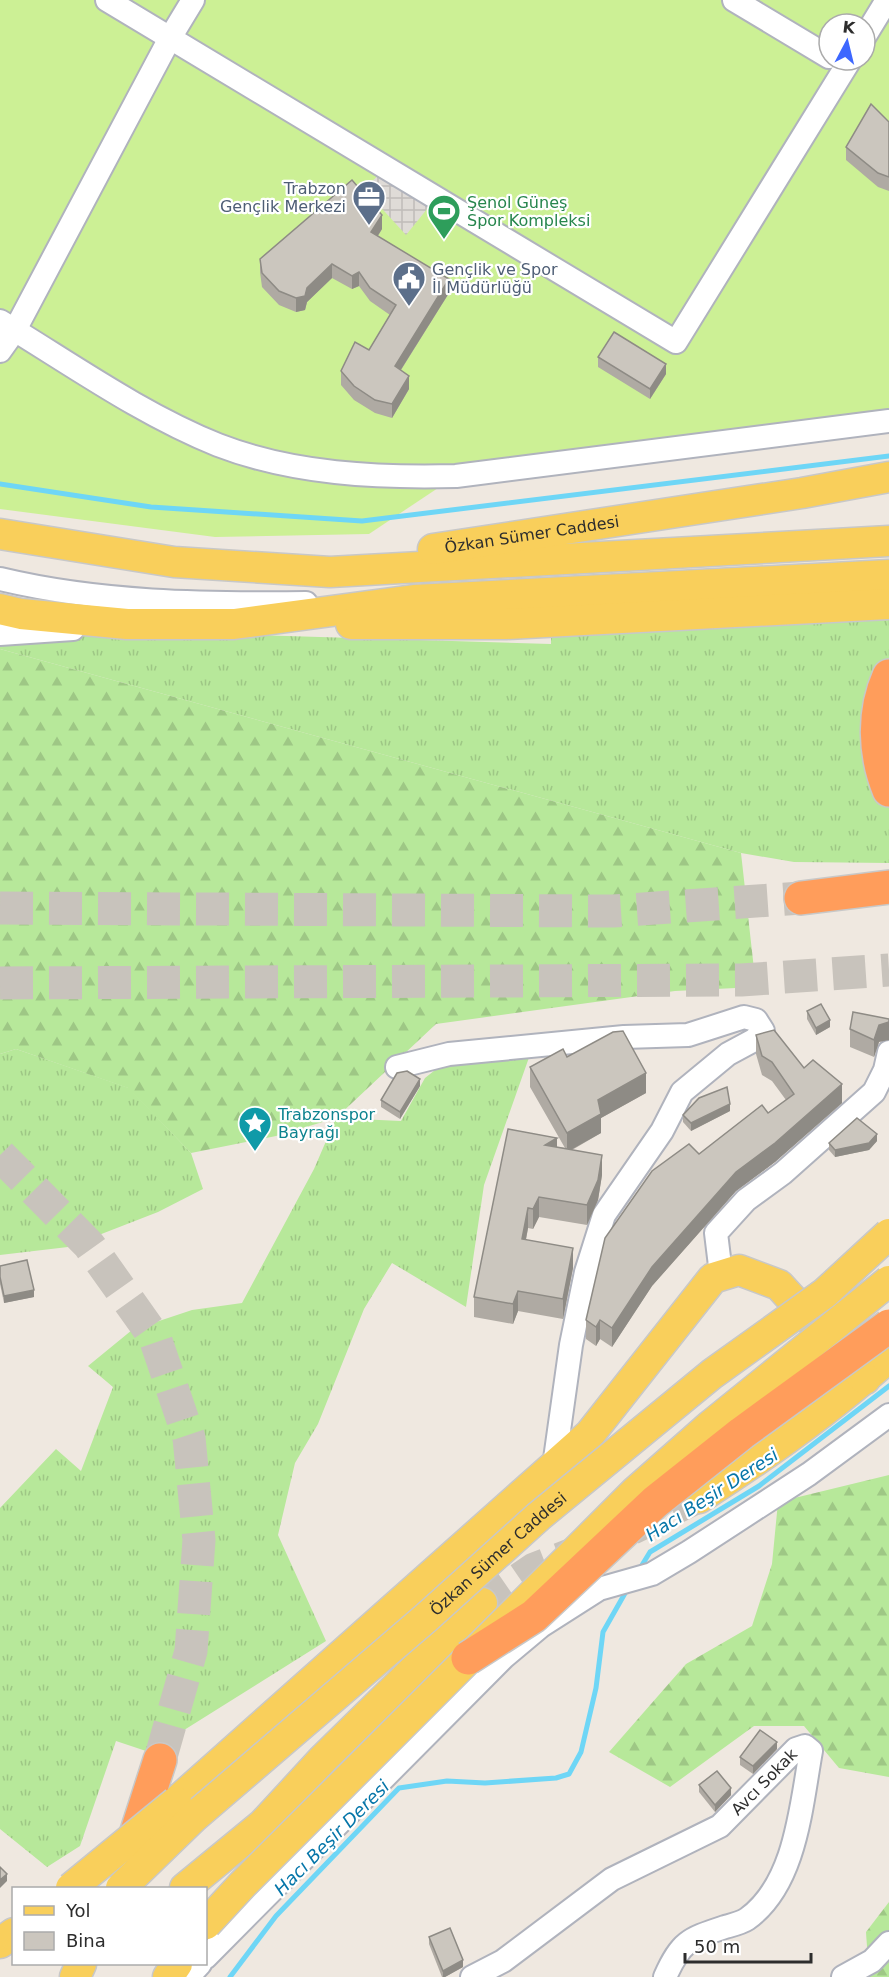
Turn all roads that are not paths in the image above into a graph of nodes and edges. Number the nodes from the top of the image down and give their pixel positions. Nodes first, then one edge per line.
1 (107, 0) edge
2 (193, 0) edge
3 (734, 0) edge
4 (887, 0) edge
5 (877, 16) edge
6 (170, 38) junction
7 (817, 48) edge
8 (833, 72) edge
9 (7, 326) edge
10 (0, 351) edge
11 (889, 421) edge
12 (889, 477) edge
13 (0, 534) edge
14 (889, 541) edge
15 (174, 561) junction
16 (889, 575) edge
17 (0, 579) edge
18 (414, 600) junction
19 (889, 604) edge
20 (0, 609) edge
21 (127, 624) junction
22 (234, 624) junction
23 (0, 634) edge
24 (889, 676) edge
25 (889, 790) edge
26 (889, 887) edge
27 (801, 898) tunnel mouth
28 (889, 1052) edge
29 (397, 1067) dead end
30 (889, 1234) edge
31 (722, 1275) junction
32 (889, 1281) edge
33 (889, 1326) edge
34 (889, 1357) edge
35 (865, 1379) junction
36 (889, 1415) edge
37 (554, 1466) junction
38 (699, 1498) tunnel mouth
39 (482, 1603) tunnel mouth
40 (468, 1658) junction
41 (160, 1760) tunnel mouth
42 (72, 1887) edge
43 (120, 1887) edge
44 (121, 1887) edge
45 (186, 1887) edge
46 (207, 1923) edge
47 (889, 1943) edge
48 (207, 1956) edge
49 (199, 1965) edge
50 (188, 1977) edge
51 (472, 1977) edge
52 (665, 1977) edge
53 (843, 1977) edge

1 - 6 street
2 - 6 street
3 - 7 street
4 - 5 street
6 - 8 street
6 - 9 street
9 - 10 street
9 - 11 street
12 - 15 main road, Özkan Sümer Caddesi
13 - 15 main road, Özkan Sümer Caddesi
14 - 15 main road, Özkan Sümer Caddesi
16 - 18 main road
17 - 18 street
18 - 22 main road
19 - 22 main road
20 - 21 main road
21 - 22 main road
21 - 23 street
24 - 25 highway
26 - 27 highway
28 - 31 street
29 - 37 street
30 - 44 main road, Özkan Sümer Caddesi, bridge
31 - 35 main road
31 - 37 main road
32 - 40 main road, bridge
33 - 40 highway, bridge
34 - 35 main road
35 - 38 main road
36 - 48 street
37 - 42 main road, bridge
39 - 45 main road
40 - 46 main road, bridge
41 - 43 highway
47 - 53 street
49 - 50 street
51 - 52 street, Avcı Sokak

